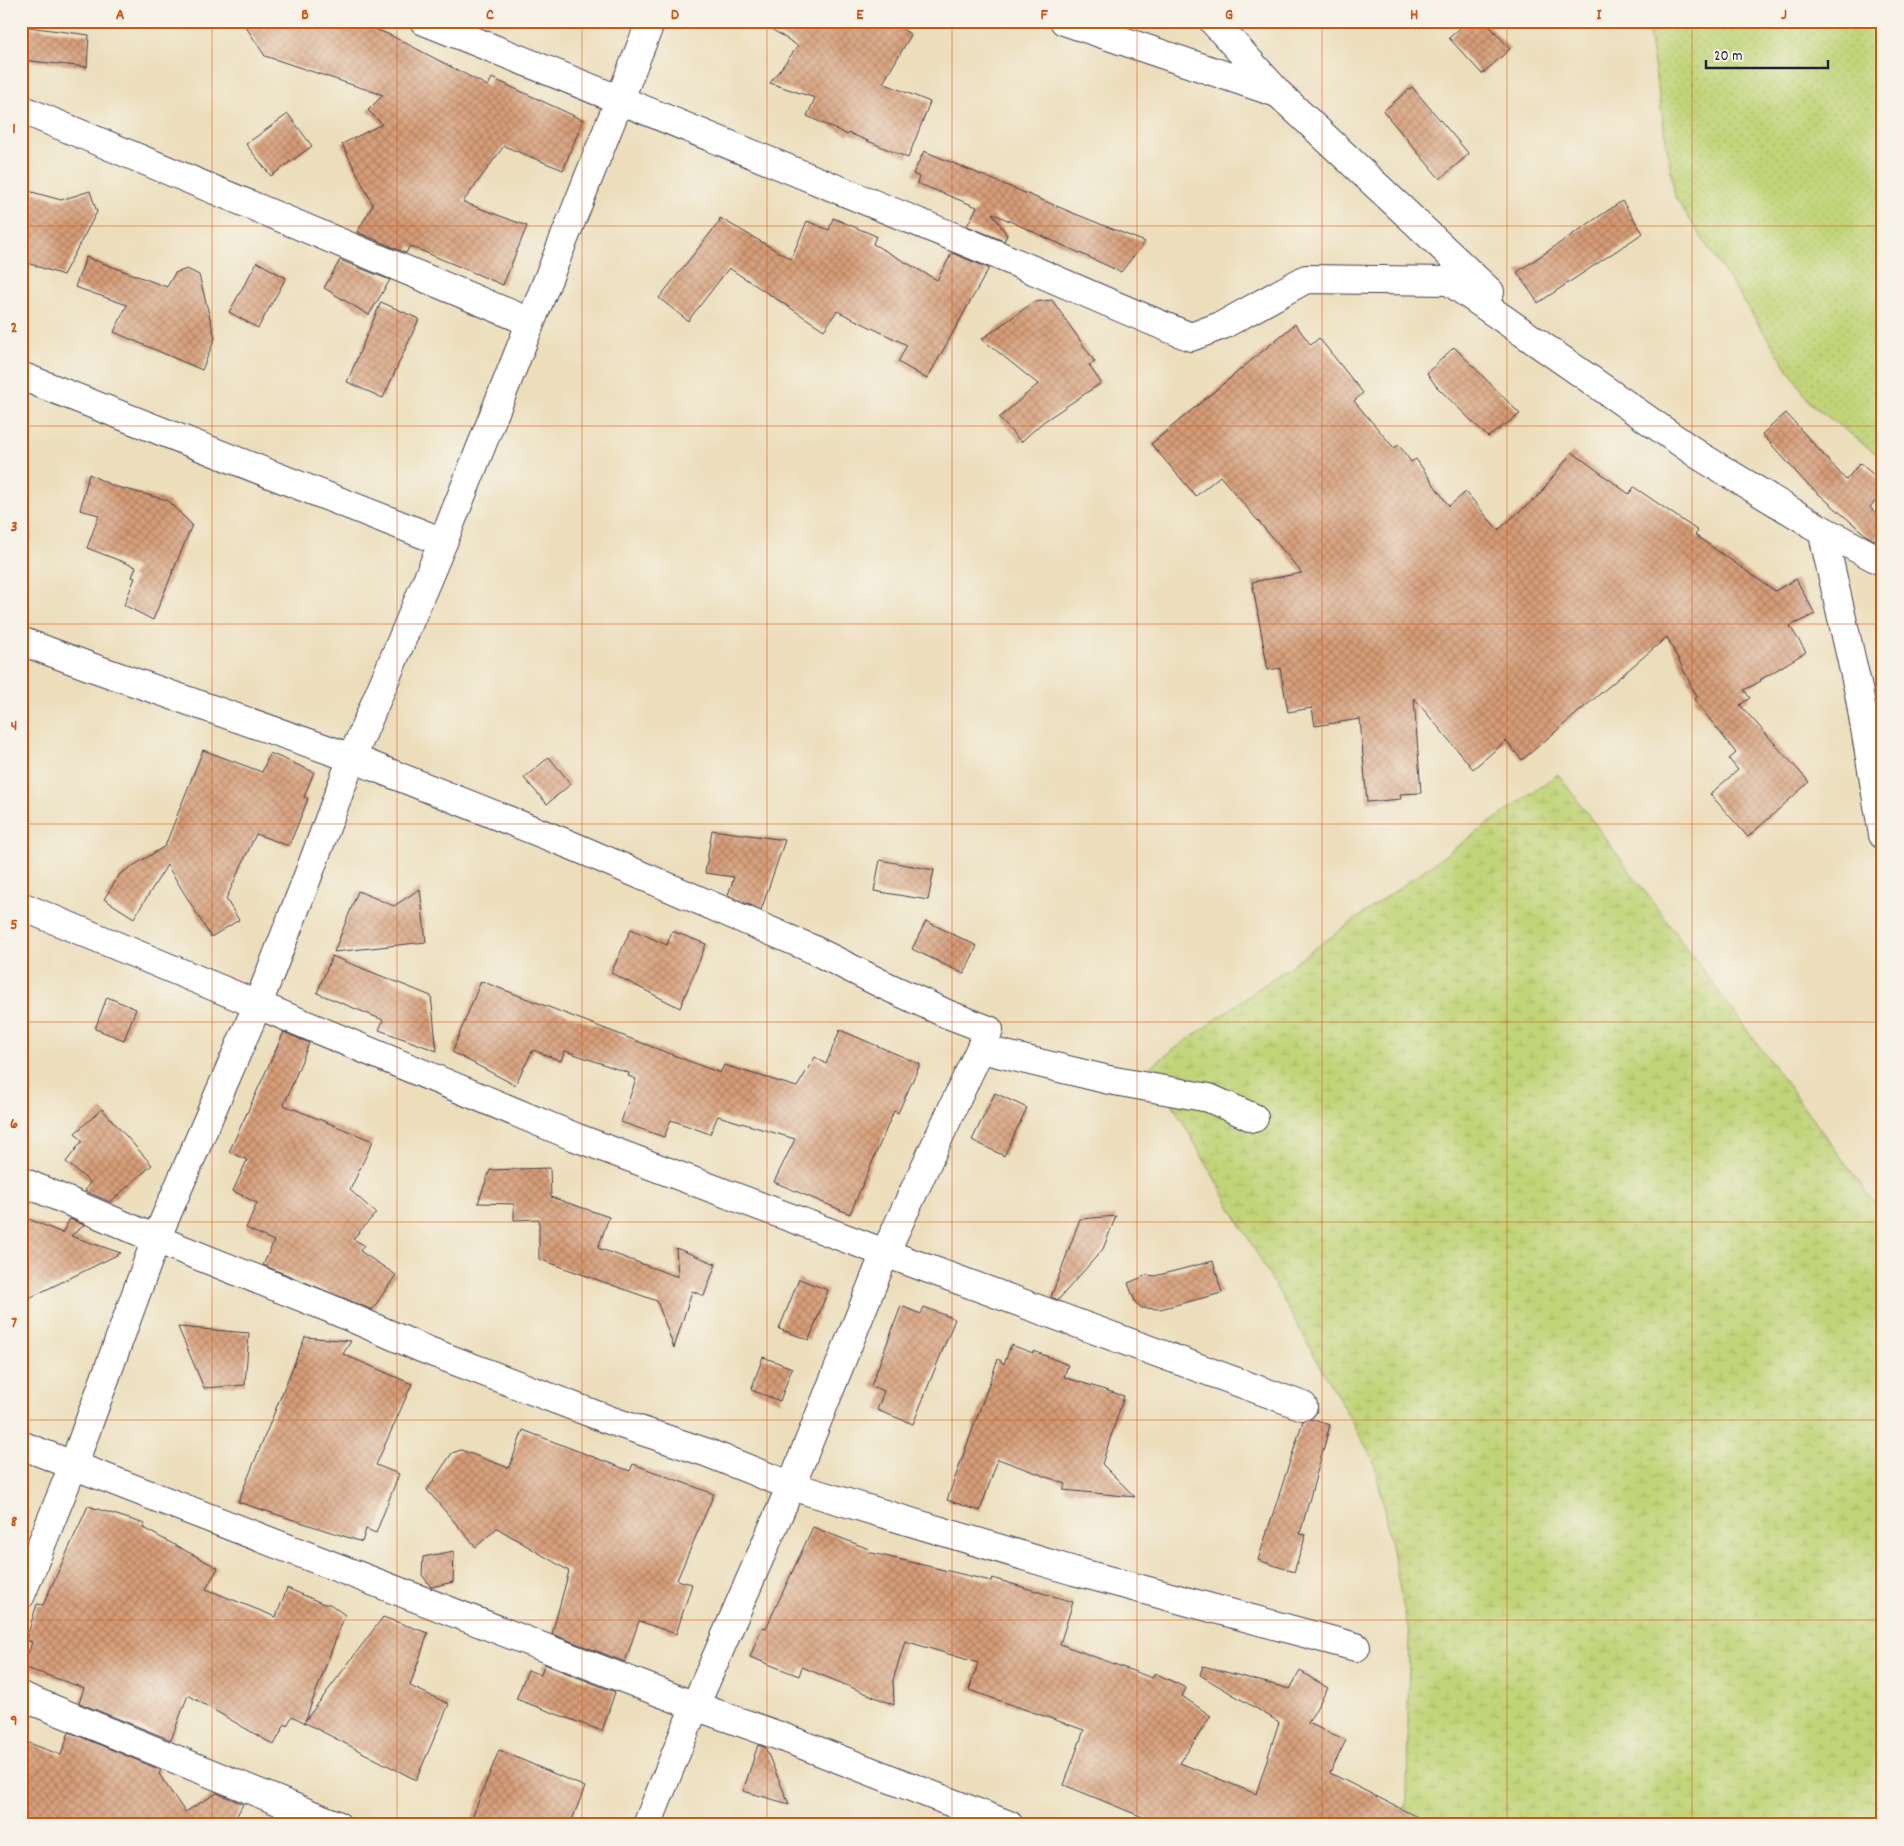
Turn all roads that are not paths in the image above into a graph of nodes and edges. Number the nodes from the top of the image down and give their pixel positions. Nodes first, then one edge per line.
1 (424, 21) edge
2 (651, 21) edge
3 (1064, 21) edge
4 (1213, 21) edge
5 (1279, 94) junction
6 (621, 99) junction
7 (21, 109) edge
8 (530, 322) junction
9 (21, 376) edge
10 (1822, 530) junction
11 (443, 542) junction
12 (1883, 562) edge
13 (21, 641) edge
14 (352, 758) junction
15 (1883, 835) edge
16 (21, 906) edge
17 (258, 1004) junction
18 (981, 1049) junction
19 (1254, 1118) dead end
20 (21, 1180) edge
21 (156, 1239) junction
22 (885, 1254) junction
23 (1303, 1406) dead end
24 (21, 1445) edge
25 (73, 1466) junction
26 (790, 1486) junction
27 (21, 1595) edge
28 (1356, 1647) dead end
29 (21, 1696) edge
30 (695, 1706) junction
31 (337, 1825) edge
32 (647, 1825) edge
33 (1009, 1825) edge

1 - 6 street
2 - 6 street
3 - 5 street
4 - 5 street
5 - 10 street
6 - 8 street
6 - 10 street
7 - 8 street
8 - 11 street
9 - 11 street
10 - 12 street
10 - 15 street
11 - 14 street
13 - 14 street
14 - 17 street
14 - 18 street
16 - 17 street
17 - 21 street
17 - 22 street
18 - 19 street
18 - 22 street
20 - 21 street
21 - 25 street
21 - 26 street
22 - 23 street
22 - 26 street
24 - 25 street
25 - 27 street
25 - 30 street
26 - 28 street
26 - 30 street
29 - 31 street
30 - 32 street
30 - 33 street

